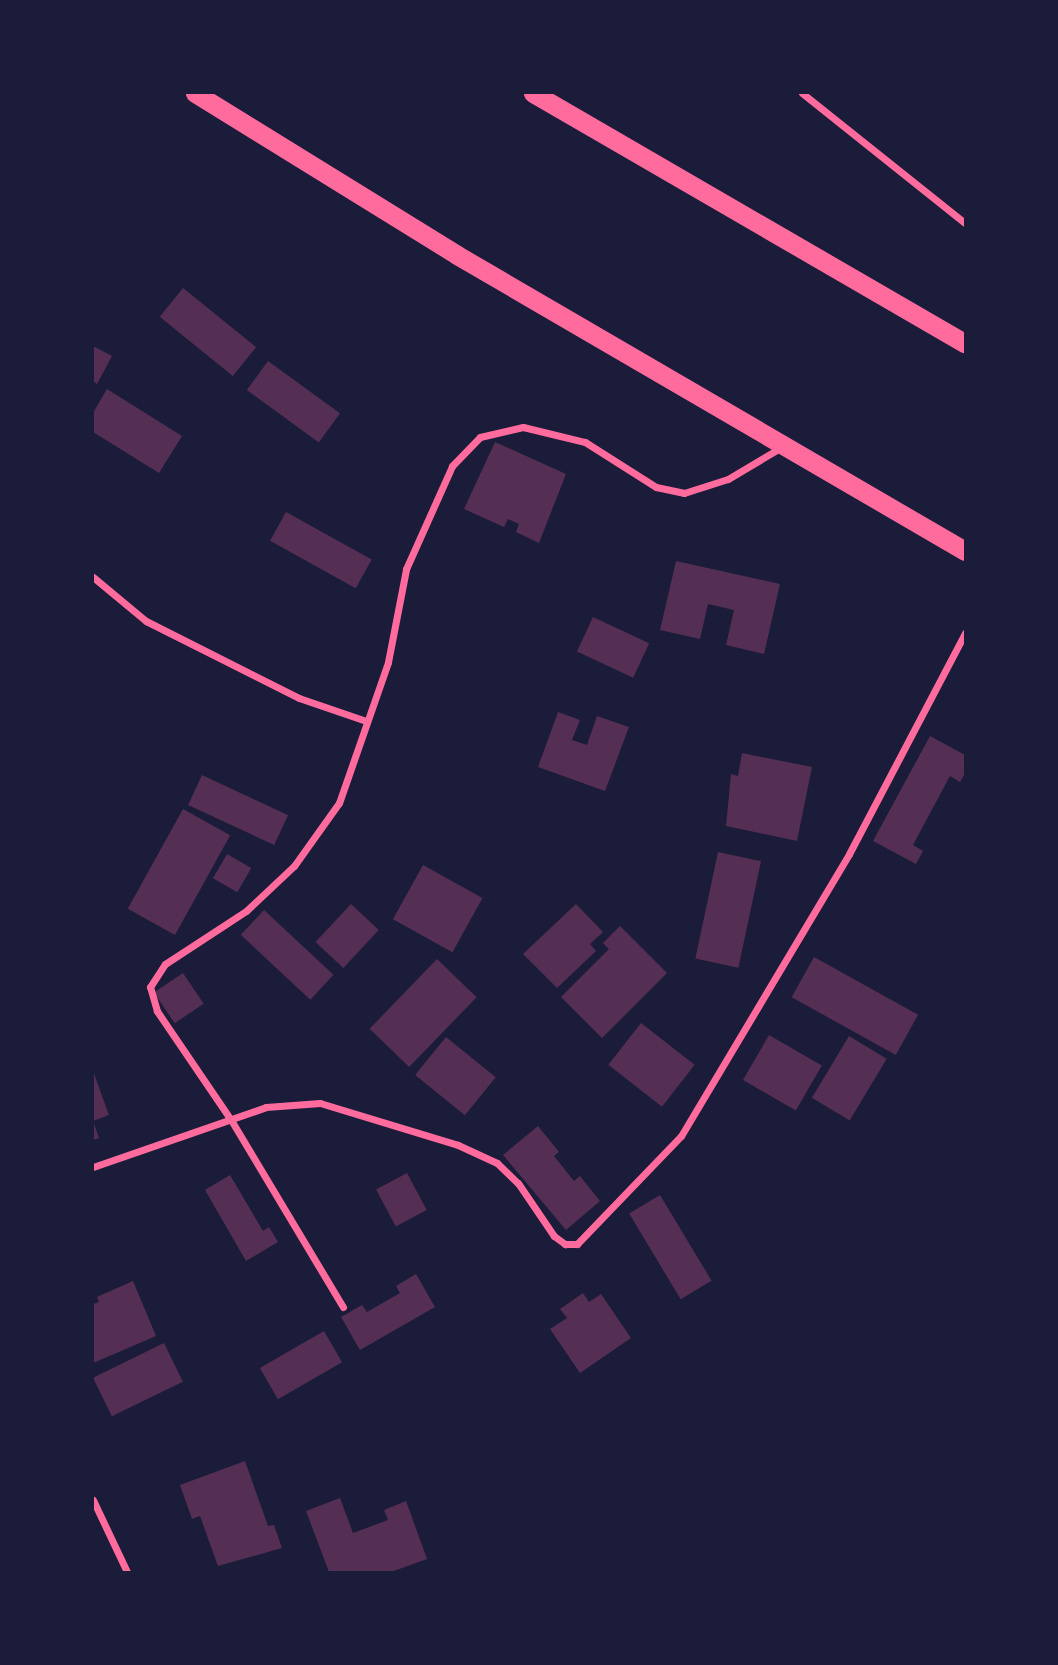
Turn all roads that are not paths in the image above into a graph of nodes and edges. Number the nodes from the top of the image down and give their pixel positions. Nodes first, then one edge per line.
1 (195, 93) edge
2 (533, 93) edge
3 (802, 93) edge
4 (965, 223) edge
5 (965, 343) edge
6 (781, 447) junction
7 (965, 551) edge
8 (93, 577) edge
9 (965, 633) edge
10 (366, 722) junction
11 (230, 1120) junction
12 (93, 1167) edge
13 (343, 1307) dead end
14 (93, 1500) edge
15 (127, 1572) edge

1 - 6 highway
2 - 5 highway
3 - 4 street
6 - 7 highway
6 - 10 street
8 - 10 street
9 - 11 street
10 - 11 street
11 - 12 street
11 - 13 street
14 - 15 street

